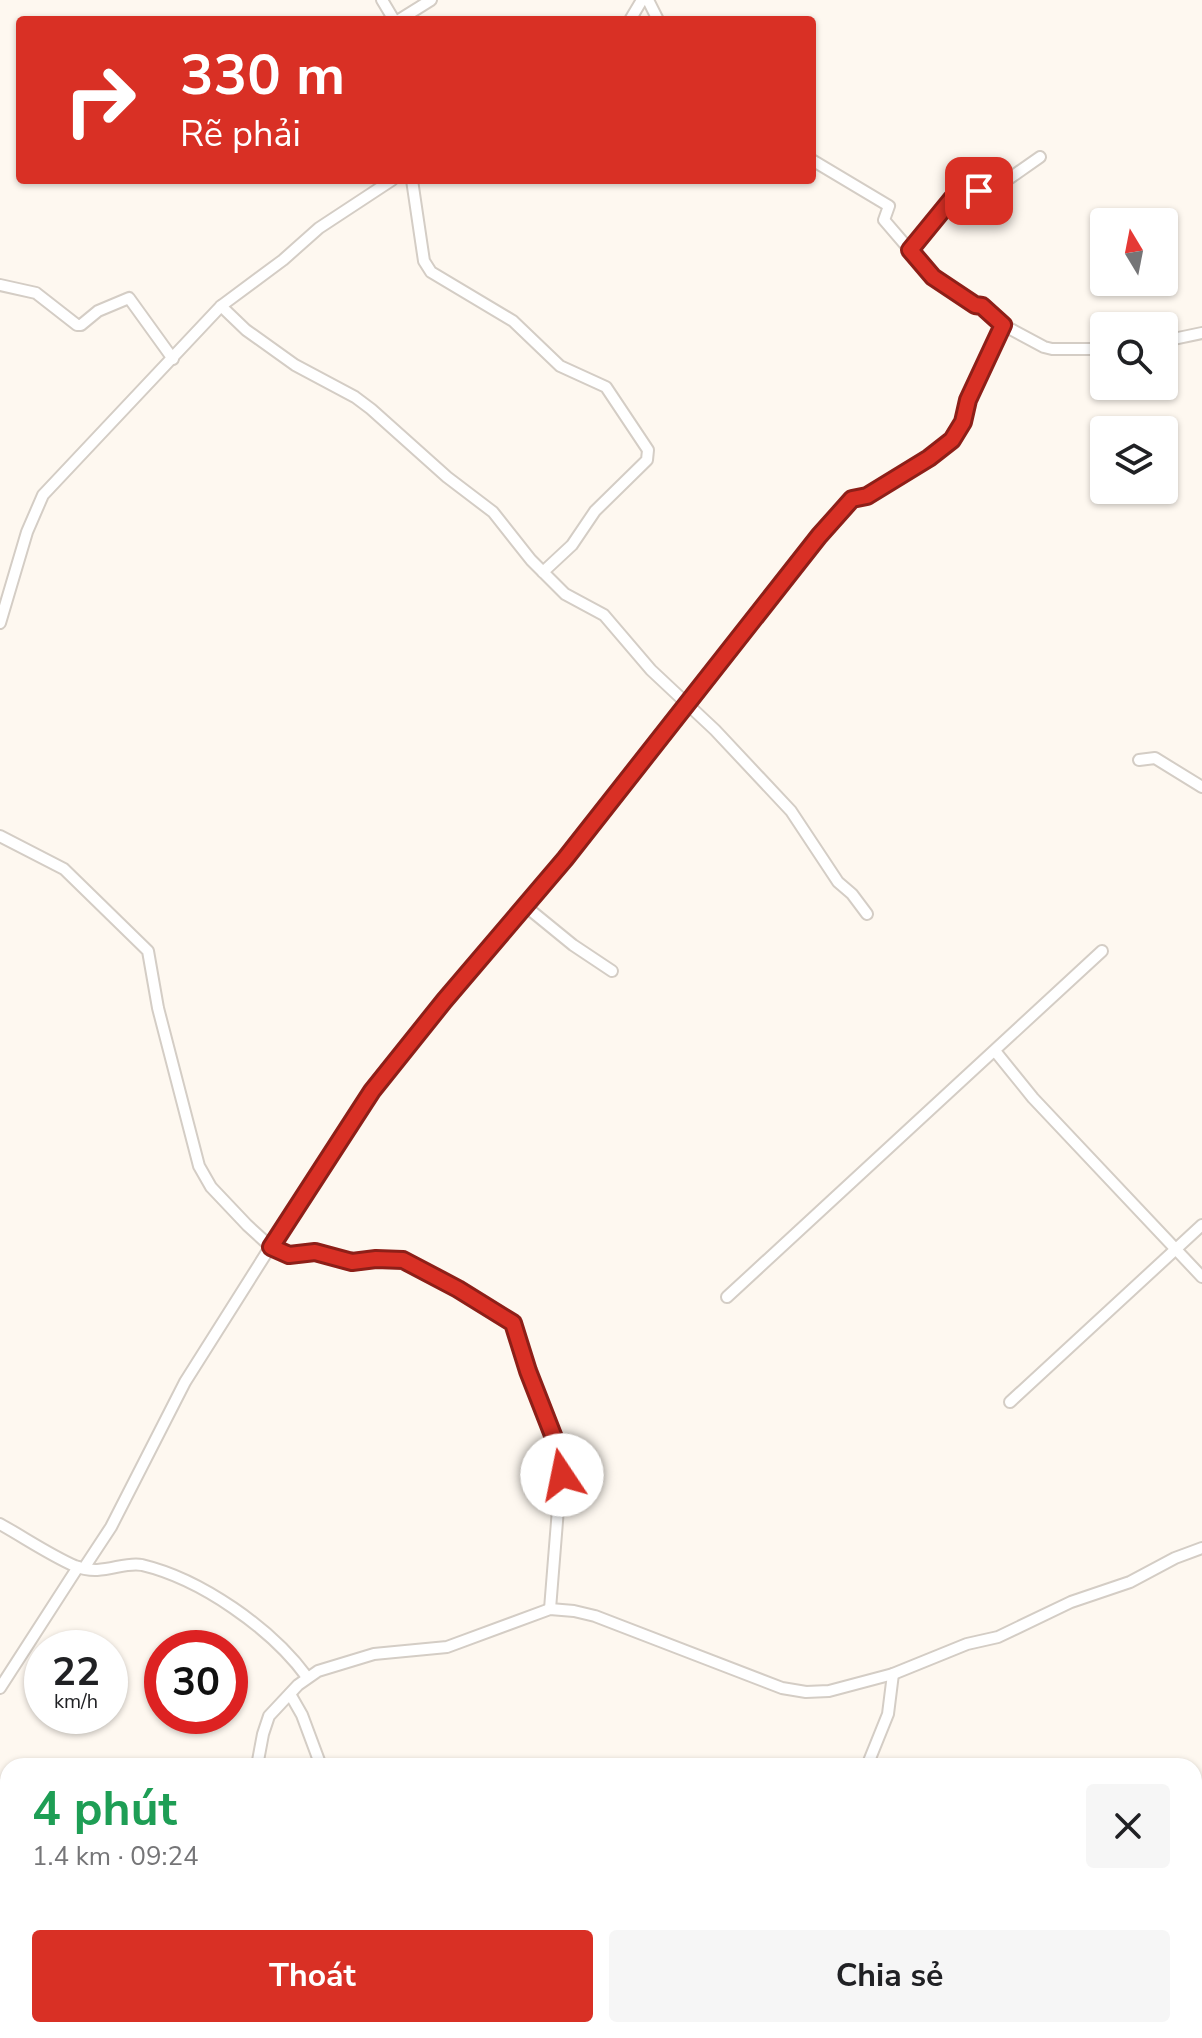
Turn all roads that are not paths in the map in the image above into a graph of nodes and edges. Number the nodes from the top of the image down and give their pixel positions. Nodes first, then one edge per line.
1 (431, 0) edge
2 (403, 16) edge
3 (1040, 157) dead end
4 (816, 162) edge
5 (386, 184) edge
6 (413, 184) edge
7 (910, 250) junction
8 (0, 285) edge
9 (221, 306) junction
10 (1003, 325) junction
11 (1202, 333) edge
12 (1178, 338) edge
13 (1090, 349) edge
14 (173, 359) junction
15 (543, 572) junction
16 (0, 623) edge
17 (686, 704) junction
18 (1139, 760) dead end
19 (1202, 787) edge
20 (0, 836) edge
21 (524, 905) junction
22 (867, 914) dead end
23 (1102, 951) dead end
24 (612, 971) dead end
25 (995, 1051) junction
26 (1202, 1225) edge
27 (271, 1247) junction
28 (1176, 1249) junction
29 (1202, 1277) edge
30 (727, 1297) dead end
31 (1010, 1402) dead end
32 (0, 1524) edge
33 (1202, 1548) edge
34 (81, 1567) junction
35 (550, 1609) junction
36 (893, 1674) junction
37 (307, 1677) junction
38 (0, 1688) edge
39 (290, 1694) junction
40 (258, 1758) edge
41 (318, 1758) edge
42 (870, 1758) edge

1 - 2 street
3 - 7 street
4 - 7 street
5 - 9 street
6 - 15 street
7 - 10 street
8 - 14 street
9 - 14 street
9 - 15 street
10 - 13 street
10 - 17 street
11 - 12 street
14 - 16 street
15 - 17 street
17 - 21 street
17 - 22 street
18 - 19 street
20 - 27 street
21 - 24 street
21 - 27 street
23 - 25 street
25 - 28 street
25 - 30 street
26 - 28 street
27 - 34 street
27 - 35 street
28 - 29 street
28 - 31 street
32 - 34 street
33 - 36 street
34 - 37 street
34 - 38 street
35 - 36 street
35 - 37 street
36 - 42 street
37 - 39 street
39 - 40 street
39 - 41 street

